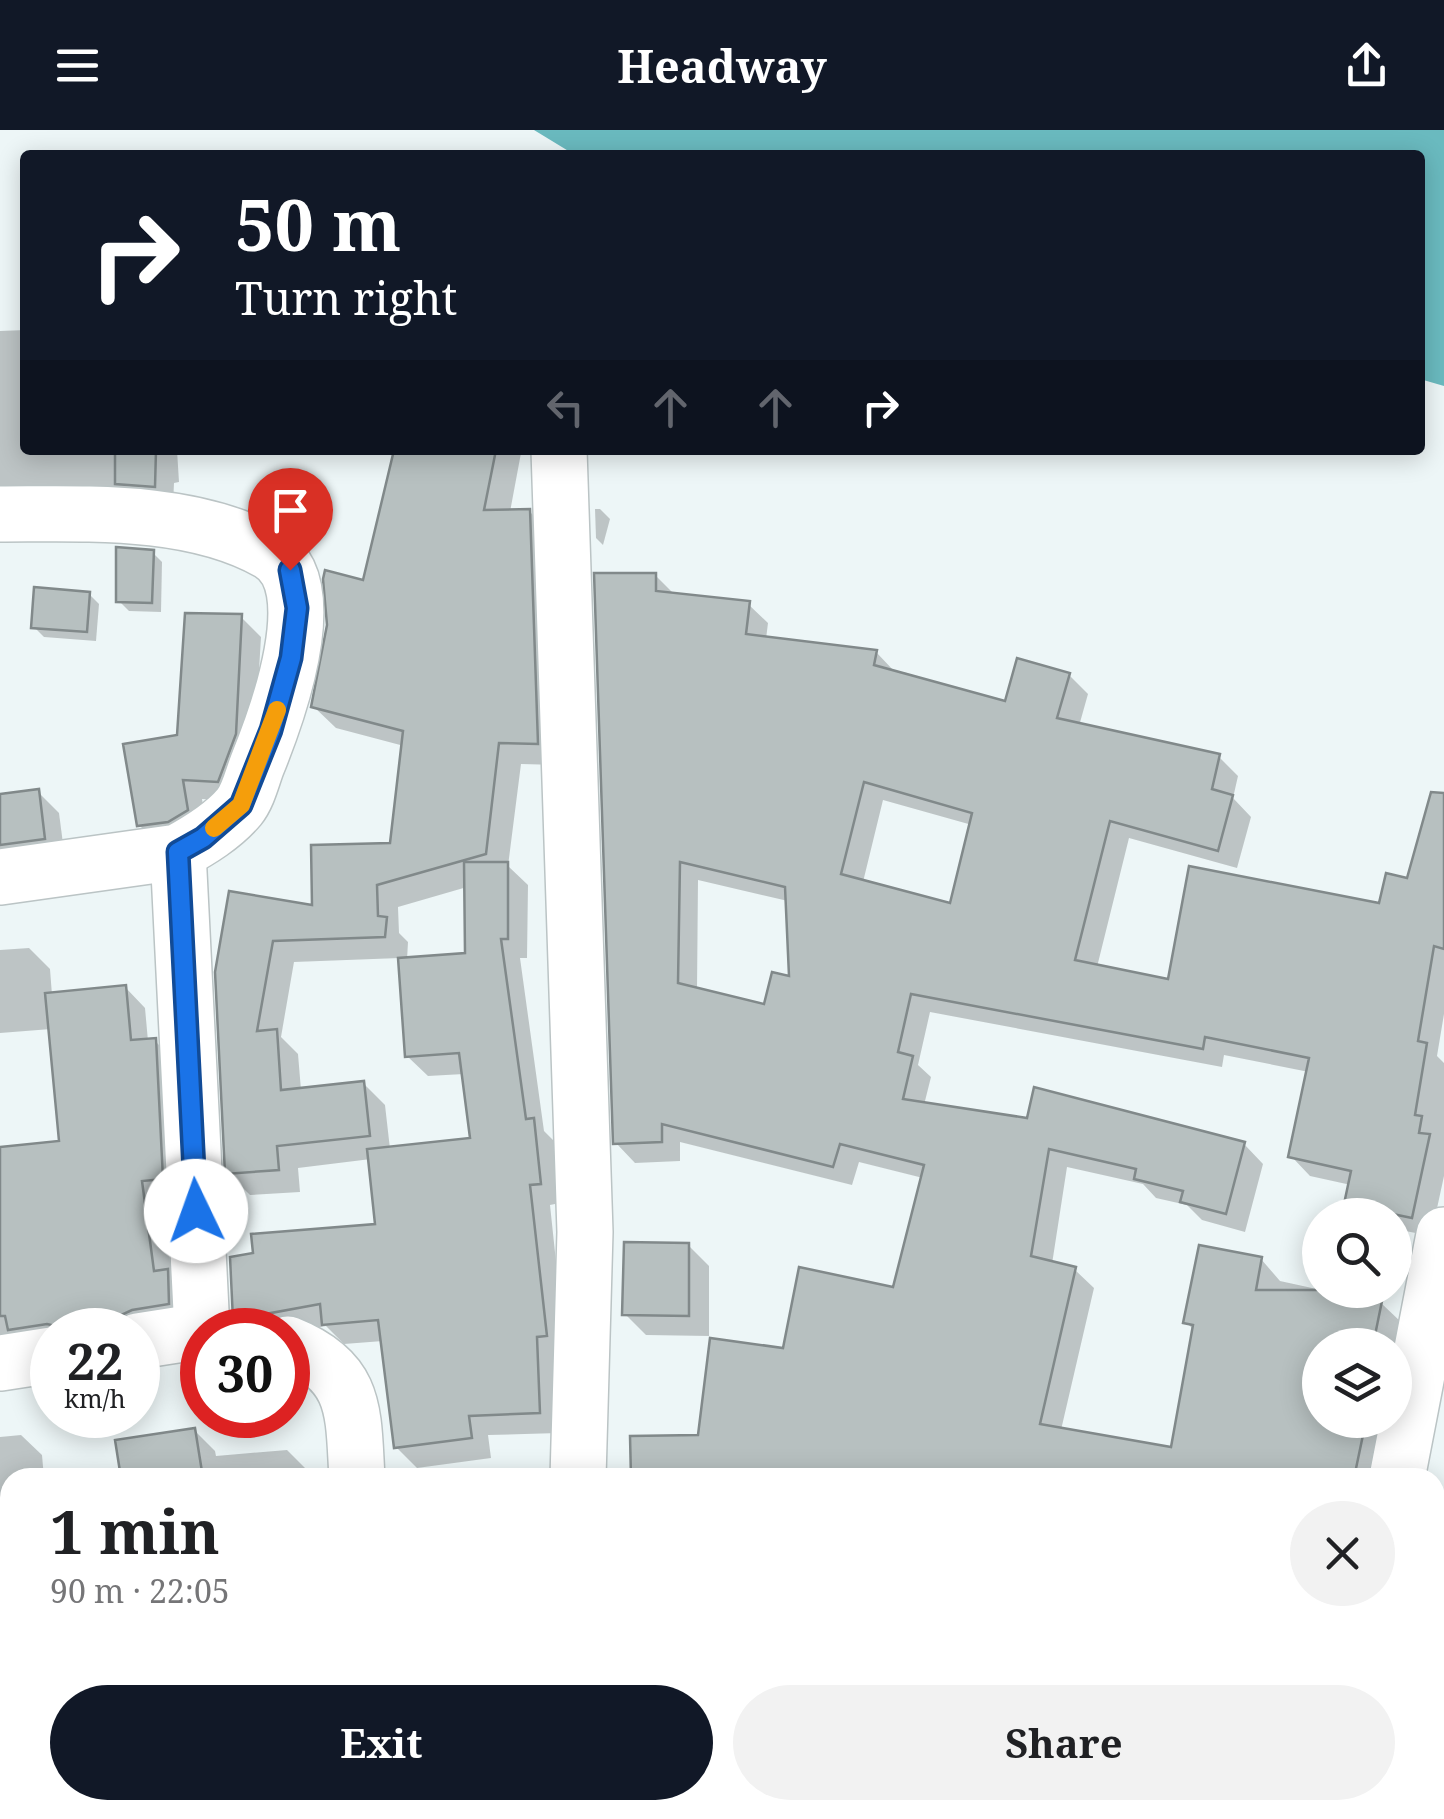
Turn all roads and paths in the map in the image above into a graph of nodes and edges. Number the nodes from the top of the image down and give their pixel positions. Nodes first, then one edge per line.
1 (559, 455) edge
2 (0, 514) edge
3 (178, 852) junction
4 (0, 878) edge
5 (1444, 1235) edge
6 (201, 1308) edge
7 (310, 1354) edge
8 (30, 1358) edge
9 (0, 1363) edge
10 (356, 1468) edge
11 (578, 1468) edge
12 (1399, 1468) edge

1 - 11 street
2 - 3 street
3 - 4 street
3 - 6 street
5 - 12 street
7 - 10 street
8 - 9 street

